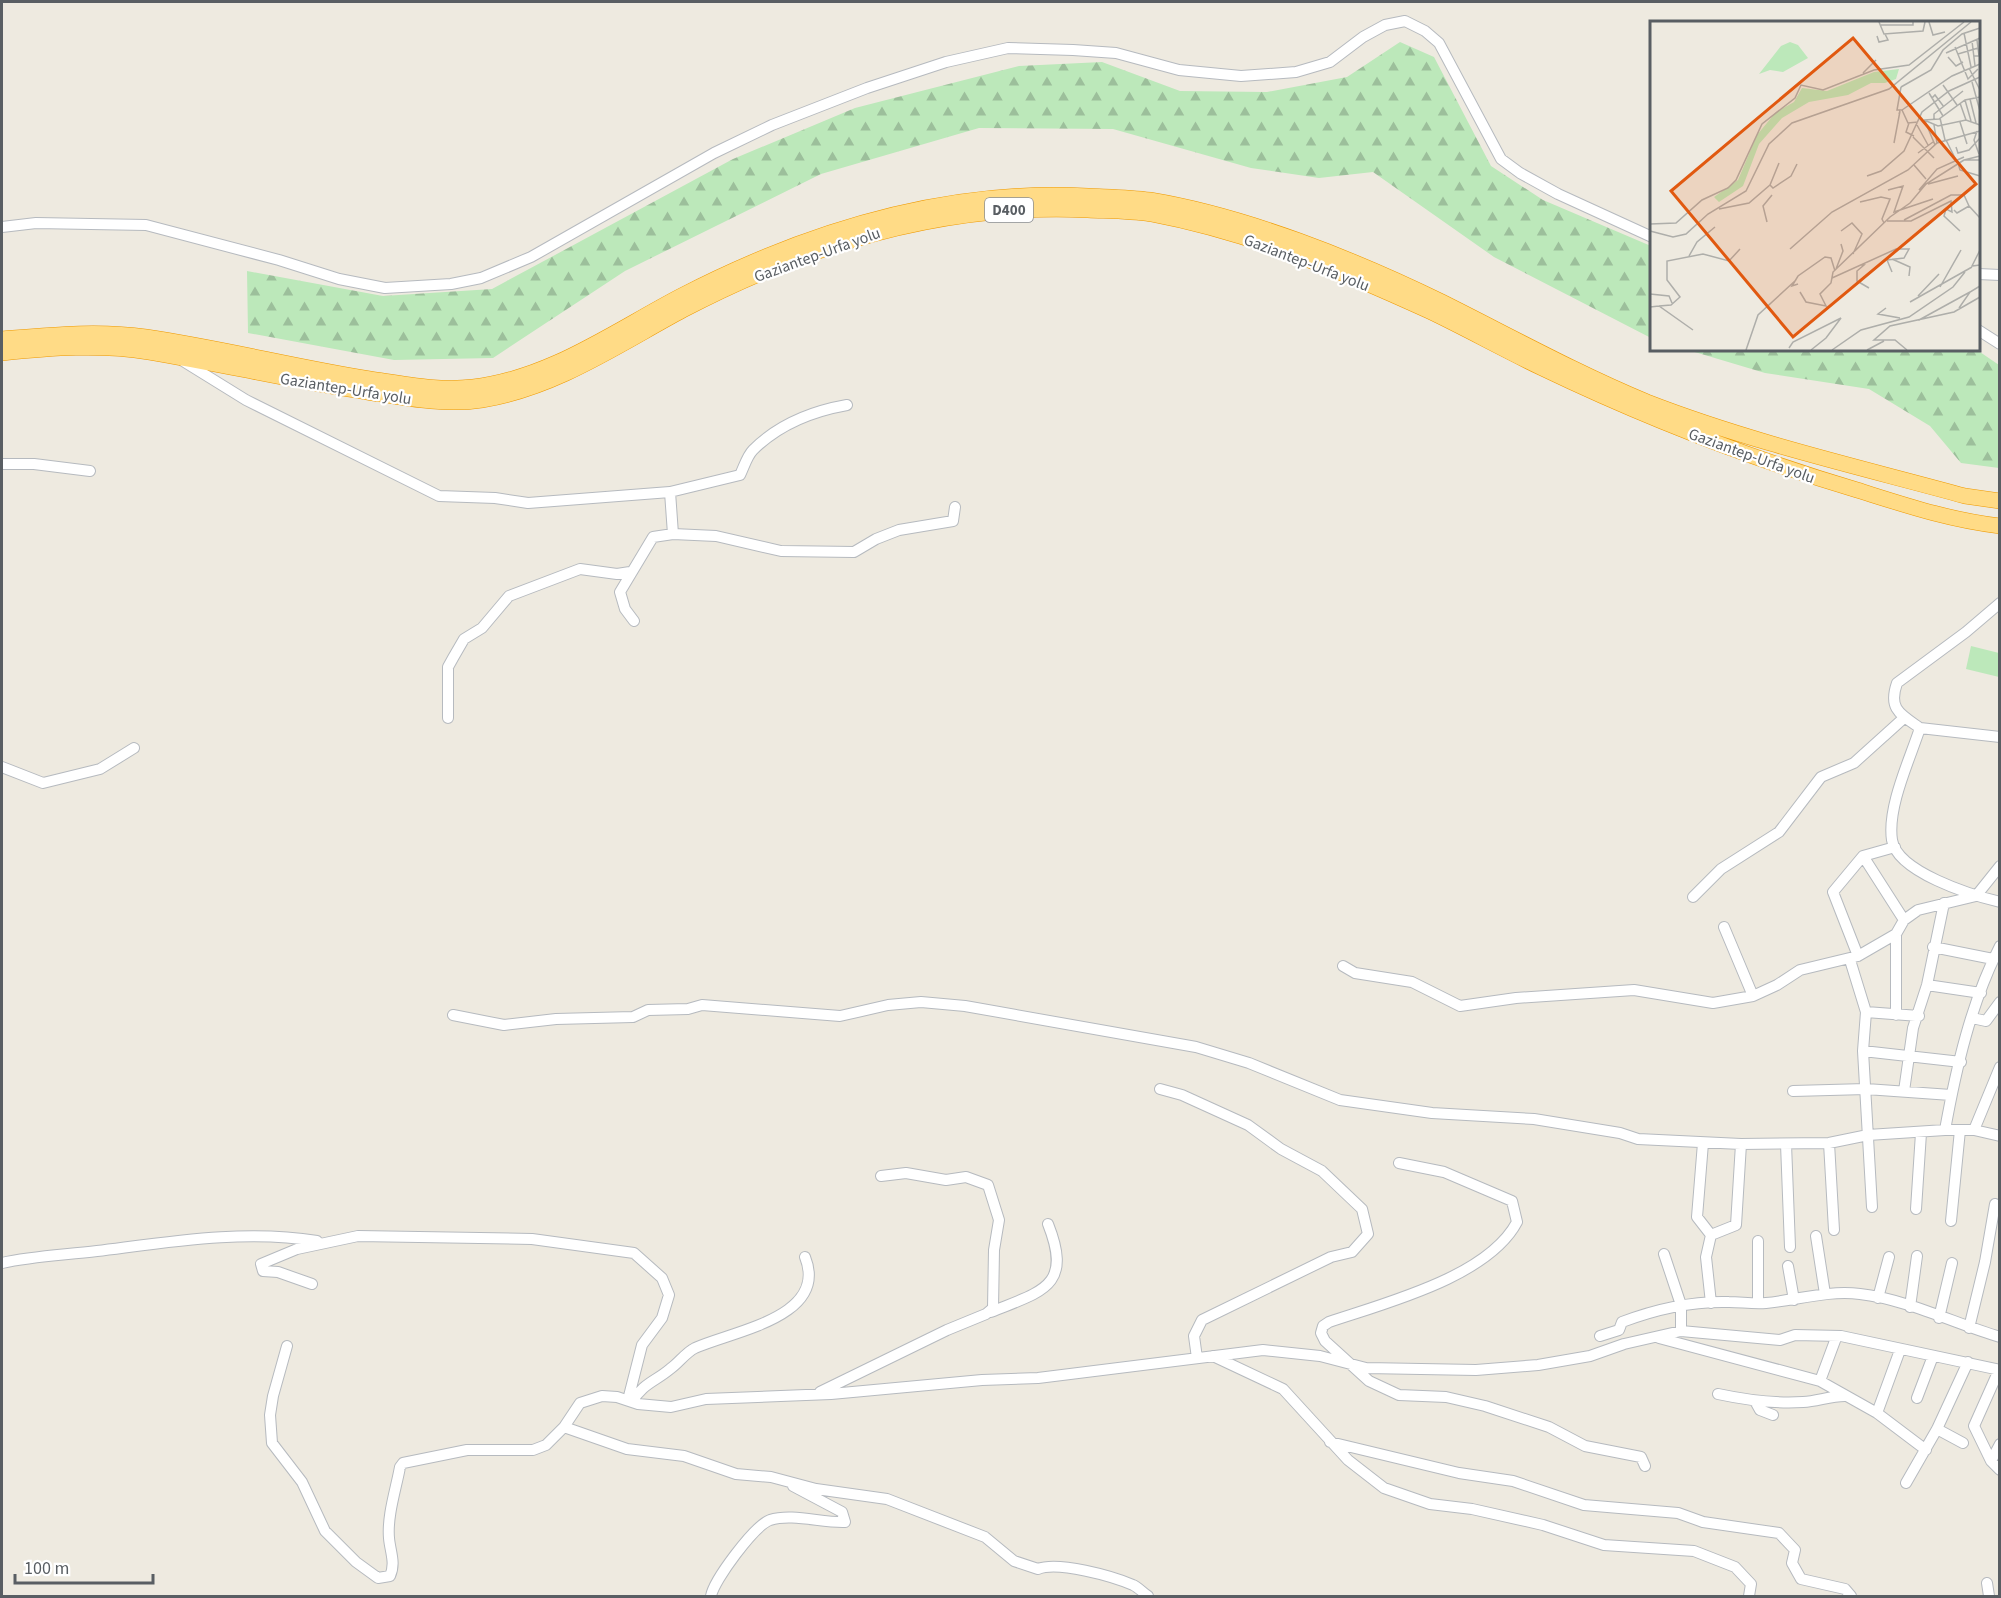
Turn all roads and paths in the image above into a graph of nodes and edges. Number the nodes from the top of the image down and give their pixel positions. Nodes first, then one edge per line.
1 (2, 227) edge
2 (1650, 236) edge
3 (1980, 274) edge
4 (2000, 275) edge
5 (1980, 331) edge
6 (2, 339) edge
7 (2000, 344) edge
8 (2, 353) edge
9 (177, 357) junction
10 (847, 405) dead end
11 (2, 464) edge
12 (90, 471) dead end
13 (670, 492) junction
14 (2000, 501) edge
15 (955, 507) dead end
16 (2000, 526) edge
17 (673, 534) junction
18 (630, 572) junction
19 (2000, 603) edge
20 (634, 621) dead end
21 (1905, 717) junction
22 (448, 718) dead end
23 (1920, 728) junction
24 (1884, 736) dead end
25 (2000, 736) edge
26 (134, 748) dead end
27 (2, 767) edge
28 (1895, 847) junction
29 (1863, 856) junction
30 (2000, 866) edge
31 (1976, 896) junction
32 (1693, 897) dead end
33 (2000, 902) edge
34 (1944, 903) junction
35 (1904, 920) junction
36 (1724, 927) dead end
37 (1896, 934) junction
38 (2000, 946) edge
39 (1933, 947) junction
40 (1854, 958) junction
41 (1993, 960) junction
42 (1343, 966) dead end
43 (1927, 985) junction
44 (1981, 993) junction
45 (1752, 996) junction
46 (2000, 1002) edge
47 (1866, 1012) junction
48 (453, 1015) dead end
49 (1896, 1015) junction
50 (1918, 1016) junction
51 (1972, 1018) junction
52 (1863, 1051) junction
53 (1909, 1056) junction
54 (1961, 1062) junction
55 (2000, 1067) edge
56 (1160, 1089) dead end
57 (1866, 1089) junction
58 (1793, 1091) dead end
59 (1904, 1091) junction
60 (1952, 1095) junction
61 (1945, 1130) junction
62 (1960, 1130) junction
63 (1974, 1130) junction
64 (1921, 1133) junction
65 (1868, 1135) junction
66 (2000, 1136) edge
67 (1702, 1143) junction
68 (1828, 1143) junction
69 (1741, 1144) junction
70 (1786, 1144) junction
71 (1399, 1163) dead end
72 (881, 1176) dead end
73 (1995, 1204) dead end
74 (1872, 1207) dead end
75 (1916, 1209) dead end
76 (1951, 1221) dead end
77 (1048, 1224) dead end
78 (1834, 1230) dead end
79 (1711, 1235) junction
80 (1815, 1236) dead end
81 (1758, 1241) dead end
82 (323, 1243) junction
83 (1790, 1247) dead end
84 (1664, 1254) dead end
85 (1917, 1256) dead end
86 (805, 1257) dead end
87 (1889, 1257) dead end
88 (2, 1263) edge
89 (1952, 1263) dead end
90 (1788, 1266) dead end
91 (312, 1284) dead end
92 (1825, 1294) junction
93 (1878, 1298) junction
94 (1794, 1300) junction
95 (1711, 1303) junction
96 (1758, 1303) junction
97 (1681, 1305) junction
98 (1910, 1307) junction
99 (991, 1312) junction
100 (1939, 1318) junction
101 (1969, 1328) junction
102 (1681, 1331) junction
103 (1600, 1336) dead end
104 (2000, 1337) edge
105 (1658, 1338) junction
106 (1836, 1338) junction
107 (287, 1346) dead end
108 (1900, 1350) junction
109 (1212, 1356) junction
110 (1933, 1356) junction
111 (1197, 1358) junction
112 (1968, 1362) junction
113 (1354, 1365) junction
114 (1999, 1370) edge
115 (1820, 1381) junction
116 (1718, 1394) dead end
117 (814, 1395) junction
118 (1849, 1396) junction
119 (1917, 1398) dead end
120 (630, 1401) junction
121 (1755, 1401) junction
122 (1876, 1413) junction
123 (1773, 1415) dead end
124 (564, 1427) junction
125 (1937, 1429) junction
126 (1330, 1442) junction
127 (1963, 1443) dead end
128 (2000, 1444) edge
129 (1926, 1450) junction
130 (1991, 1461) junction
131 (1645, 1466) dead end
132 (2000, 1470) edge
133 (788, 1481) junction
134 (1906, 1483) dead end
135 (1987, 1582) dead end
136 (711, 1596) edge
137 (1148, 1596) edge
138 (1749, 1596) edge
139 (1851, 1596) edge
140 (1989, 1596) edge

1 - 2 street
3 - 4 street
5 - 7 street
6 - 14 highway, Gaziantep-Urfa yolu / D400
8 - 9 highway, Gaziantep-Urfa yolu / D400
9 - 13 street
9 - 16 highway, Gaziantep-Urfa yolu / D400
10 - 13 street
11 - 12 street
13 - 17 street
15 - 17 street
17 - 18 street
18 - 20 street
18 - 22 street
19 - 21 street
21 - 23 street
21 - 24 street
21 - 32 street
23 - 25 street
23 - 28 street
26 - 27 street
28 - 29 street
28 - 31 street
29 - 35 street
29 - 40 street
30 - 31 street
31 - 33 street
31 - 34 street
34 - 35 street
34 - 39 street
35 - 37 street
36 - 45 street
37 - 40 street
37 - 49 street
38 - 41 street
39 - 41 street
39 - 43 street
40 - 45 street
40 - 47 street
41 - 44 street
42 - 45 street
43 - 44 street
43 - 50 street
44 - 51 street
46 - 51 street
47 - 49 street
47 - 52 street
48 - 67 street
49 - 50 street
50 - 53 street
51 - 54 street
52 - 53 street
52 - 57 street
53 - 54 street
53 - 59 street
54 - 60 street
55 - 63 street
56 - 111 street
57 - 58 street
57 - 59 street
57 - 65 street
59 - 60 street
60 - 61 street
61 - 62 street
61 - 64 street
62 - 63 street
62 - 76 street
63 - 66 street
64 - 65 street
64 - 75 street
65 - 68 street
65 - 74 street
67 - 69 street
67 - 79 street
68 - 70 street
68 - 78 street
69 - 70 street
69 - 79 street
70 - 83 street
71 - 113 street
72 - 99 street
73 - 101 street
77 - 99 street
79 - 95 street
80 - 92 street
81 - 96 street
82 - 88 street
82 - 91 street
82 - 120 street
84 - 97 street
85 - 98 street
86 - 120 street
87 - 93 street
89 - 100 street
90 - 94 street
92 - 93 street
92 - 94 street
93 - 98 street
94 - 96 street
95 - 96 street
95 - 97 street
97 - 102 street
97 - 103 street
98 - 100 street
99 - 117 street
100 - 101 street
101 - 104 street
102 - 105 street
102 - 106 street
105 - 113 street
105 - 115 street
106 - 108 street
106 - 115 street
107 - 124 street
108 - 110 street
108 - 122 street
109 - 111 street
109 - 113 street
109 - 126 street
110 - 112 street
110 - 119 street
111 - 117 street
112 - 114 street
112 - 125 street
113 - 131 street
114 - 130 street
115 - 118 street
116 - 121 street
117 - 120 street
118 - 121 street
118 - 122 street
120 - 124 street
121 - 123 street
122 - 129 street
124 - 133 street
125 - 127 street
125 - 129 street
126 - 138 street
126 - 139 street
128 - 130 street
129 - 134 street
130 - 132 street
133 - 136 street
133 - 137 street
135 - 140 street

